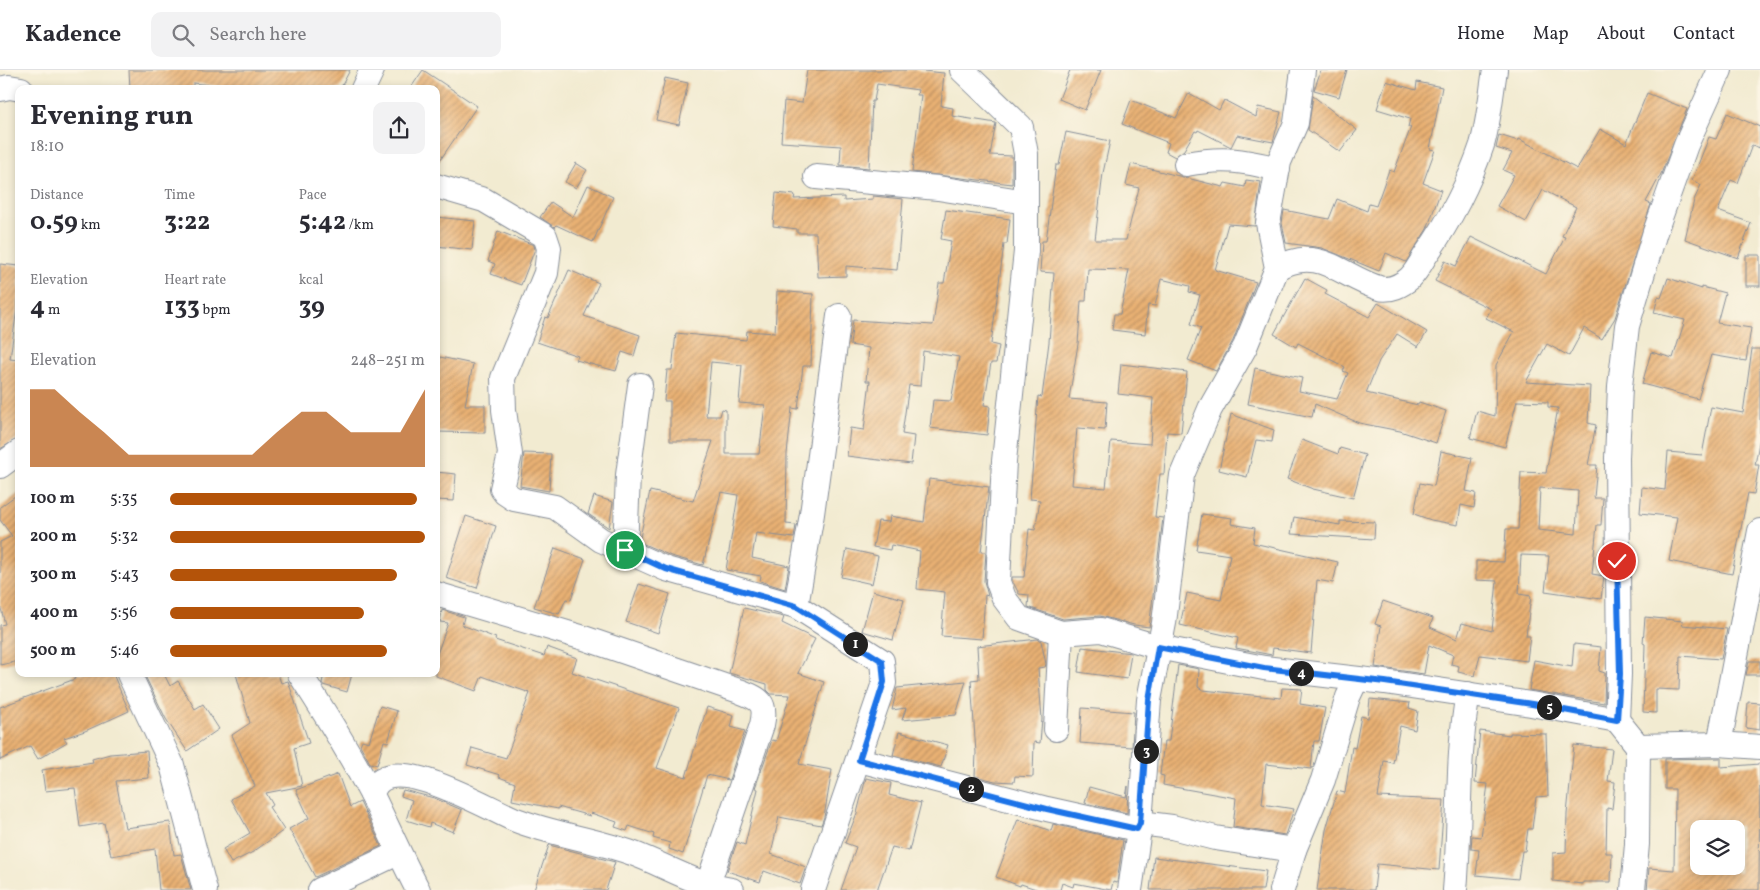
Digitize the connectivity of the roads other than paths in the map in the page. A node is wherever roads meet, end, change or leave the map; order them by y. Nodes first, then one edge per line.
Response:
1 (372, 70) edge
2 (962, 70) edge
3 (1302, 70) edge
4 (1495, 70) edge
5 (1720, 70) edge
6 (364, 85) edge
7 (1186, 164) dead end
8 (1278, 169) junction
9 (816, 177) dead end
10 (440, 187) edge
11 (1026, 202) junction
12 (1277, 268) junction
13 (838, 316) dead end
14 (640, 385) dead end
15 (1760, 531) edge
16 (625, 550) junction
17 (440, 595) edge
18 (796, 606) junction
19 (1061, 633) junction
20 (1158, 647) junction
21 (130, 677) edge
22 (302, 677) edge
23 (1356, 680) junction
24 (1468, 694) junction
25 (1617, 720) junction
26 (1056, 729) dead end
27 (1719, 744) junction
28 (1638, 746) junction
29 (1760, 747) edge
30 (859, 760) junction
31 (372, 795) junction
32 (1139, 826) junction
33 (1294, 850) junction
34 (398, 853) junction
35 (706, 888) edge
36 (205, 890) edge
37 (320, 890) edge
38 (418, 890) edge
39 (732, 890) edge
40 (813, 890) edge
41 (1130, 890) edge
42 (1282, 890) edge
43 (1454, 890) edge
44 (1632, 890) edge

1 - 6 street
2 - 11 street
3 - 8 street
4 - 12 street
5 - 25 street
7 - 8 street
8 - 12 street
9 - 11 street
10 - 16 street
11 - 19 street
12 - 20 street
13 - 18 street
14 - 16 street
15 - 27 street
16 - 18 street
17 - 35 street
18 - 30 street
19 - 20 street
19 - 26 street
20 - 23 street
20 - 32 street
21 - 36 street
22 - 31 street
23 - 24 street
23 - 33 street
24 - 25 street
24 - 43 street
25 - 28 street
27 - 28 street
27 - 29 street
28 - 44 street
30 - 32 street
30 - 40 street
31 - 34 street
31 - 35 street
32 - 33 street
32 - 41 street
33 - 42 street
34 - 37 street
34 - 38 street
35 - 39 street

